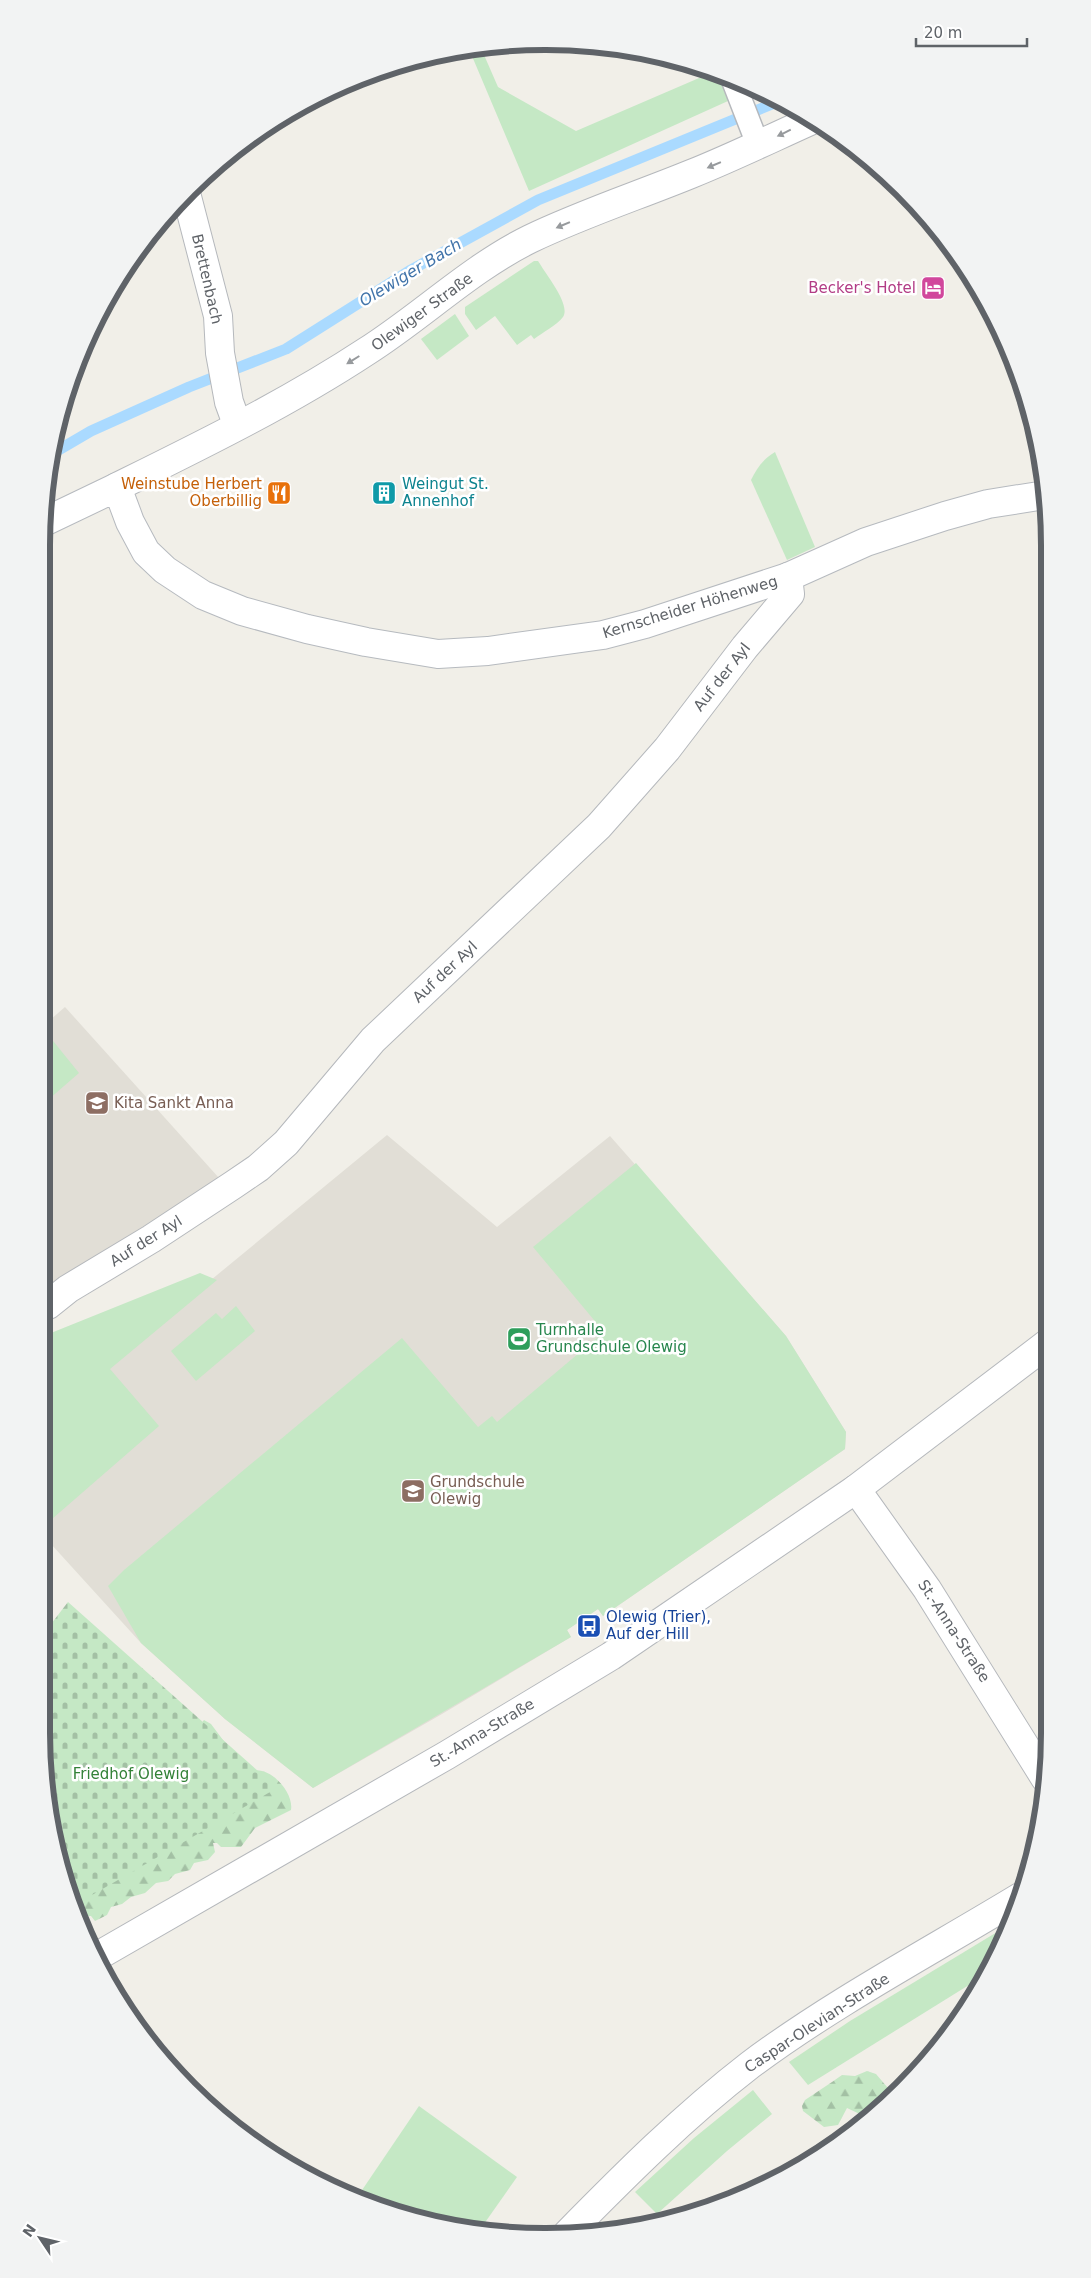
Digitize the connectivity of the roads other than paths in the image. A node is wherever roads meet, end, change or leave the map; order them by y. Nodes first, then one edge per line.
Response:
1 (736, 88) edge
2 (804, 123) edge
3 (755, 136) junction
4 (188, 202) edge
5 (237, 424) junction
6 (117, 487) junction
7 (1038, 496) edge
8 (51, 519) edge
9 (788, 576) junction
10 (50, 1303) edge
11 (1041, 1348) edge
12 (856, 1489) junction
13 (1040, 1769) edge
14 (1011, 1903) edge
15 (102, 1954) edge
16 (573, 2227) edge

1 - 3 lane
2 -> 3 street, Olewiger Straße
3 -> 5 street, Olewiger Straße
4 - 5 street, Brettenbach
5 - 6 street, Olewiger Straße
6 - 8 street, Olewiger Straße
6 - 9 street, Kernscheider Höhenweg
7 - 9 street, Kernscheider Höhenweg
9 - 10 street, Auf der Ayl
11 - 12 street, St.-Anna-Straße
12 - 13 street, St.-Anna-Straße
12 - 15 street, St.-Anna-Straße
14 - 16 street, Caspar-Olevian-Straße

